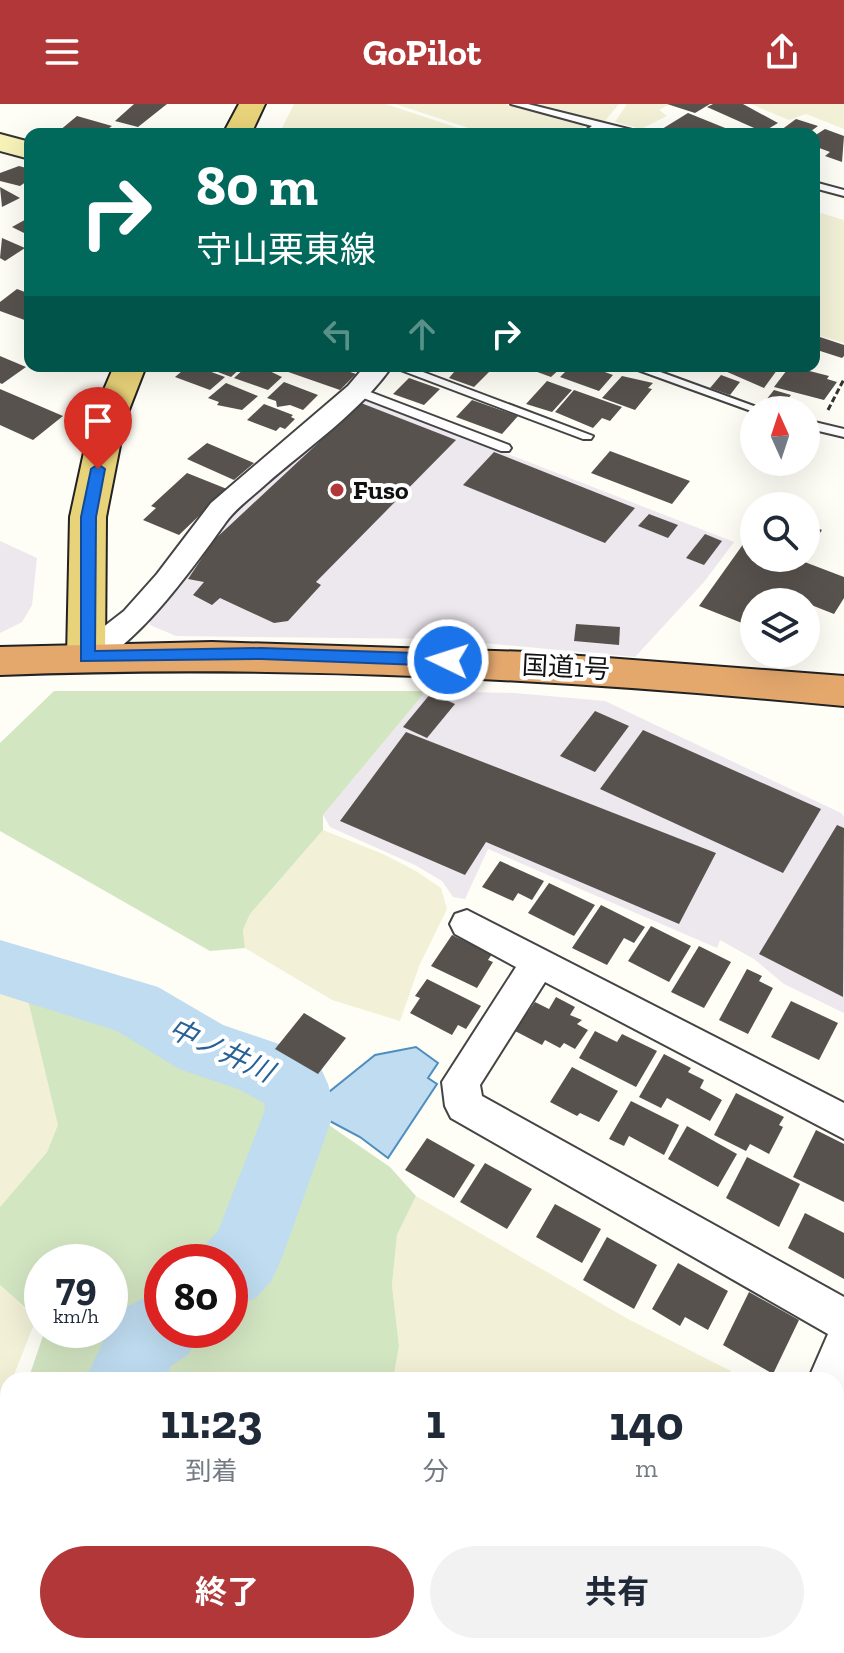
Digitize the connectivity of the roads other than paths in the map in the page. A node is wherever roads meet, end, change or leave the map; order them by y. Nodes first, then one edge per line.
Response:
1 (252, 104) edge
2 (516, 104) edge
3 (600, 125) junction
4 (240, 128) edge
5 (595, 128) edge
6 (614, 128) edge
7 (0, 142) edge
8 (24, 149) edge
9 (820, 187) edge
10 (844, 193) edge
11 (128, 372) edge
12 (374, 372) edge
13 (412, 372) edge
14 (648, 372) edge
15 (357, 391) junction
16 (740, 404) edge
17 (820, 427) edge
18 (844, 433) edge
19 (587, 436) dead end
20 (505, 448) dead end
21 (86, 657) junction
22 (0, 661) edge
23 (844, 691) edge
24 (467, 924) dead end
25 (538, 962) junction
26 (844, 1122) edge
27 (844, 1320) edge
28 (844, 1347) edge
29 (833, 1372) edge

1 - 4 main road
2 - 3 lane
3 - 5 lane
3 - 6 lane
7 - 8 street
9 - 10 lane
11 - 21 main road
12 - 15 street
13 - 19 lane
14 - 16 lane
15 - 20 lane
15 - 21 street
17 - 18 lane
21 - 22 highway, 国道1号
21 - 23 highway, 国道1号
24 - 25 street
25 - 26 street
25 - 27 street
28 - 29 street

